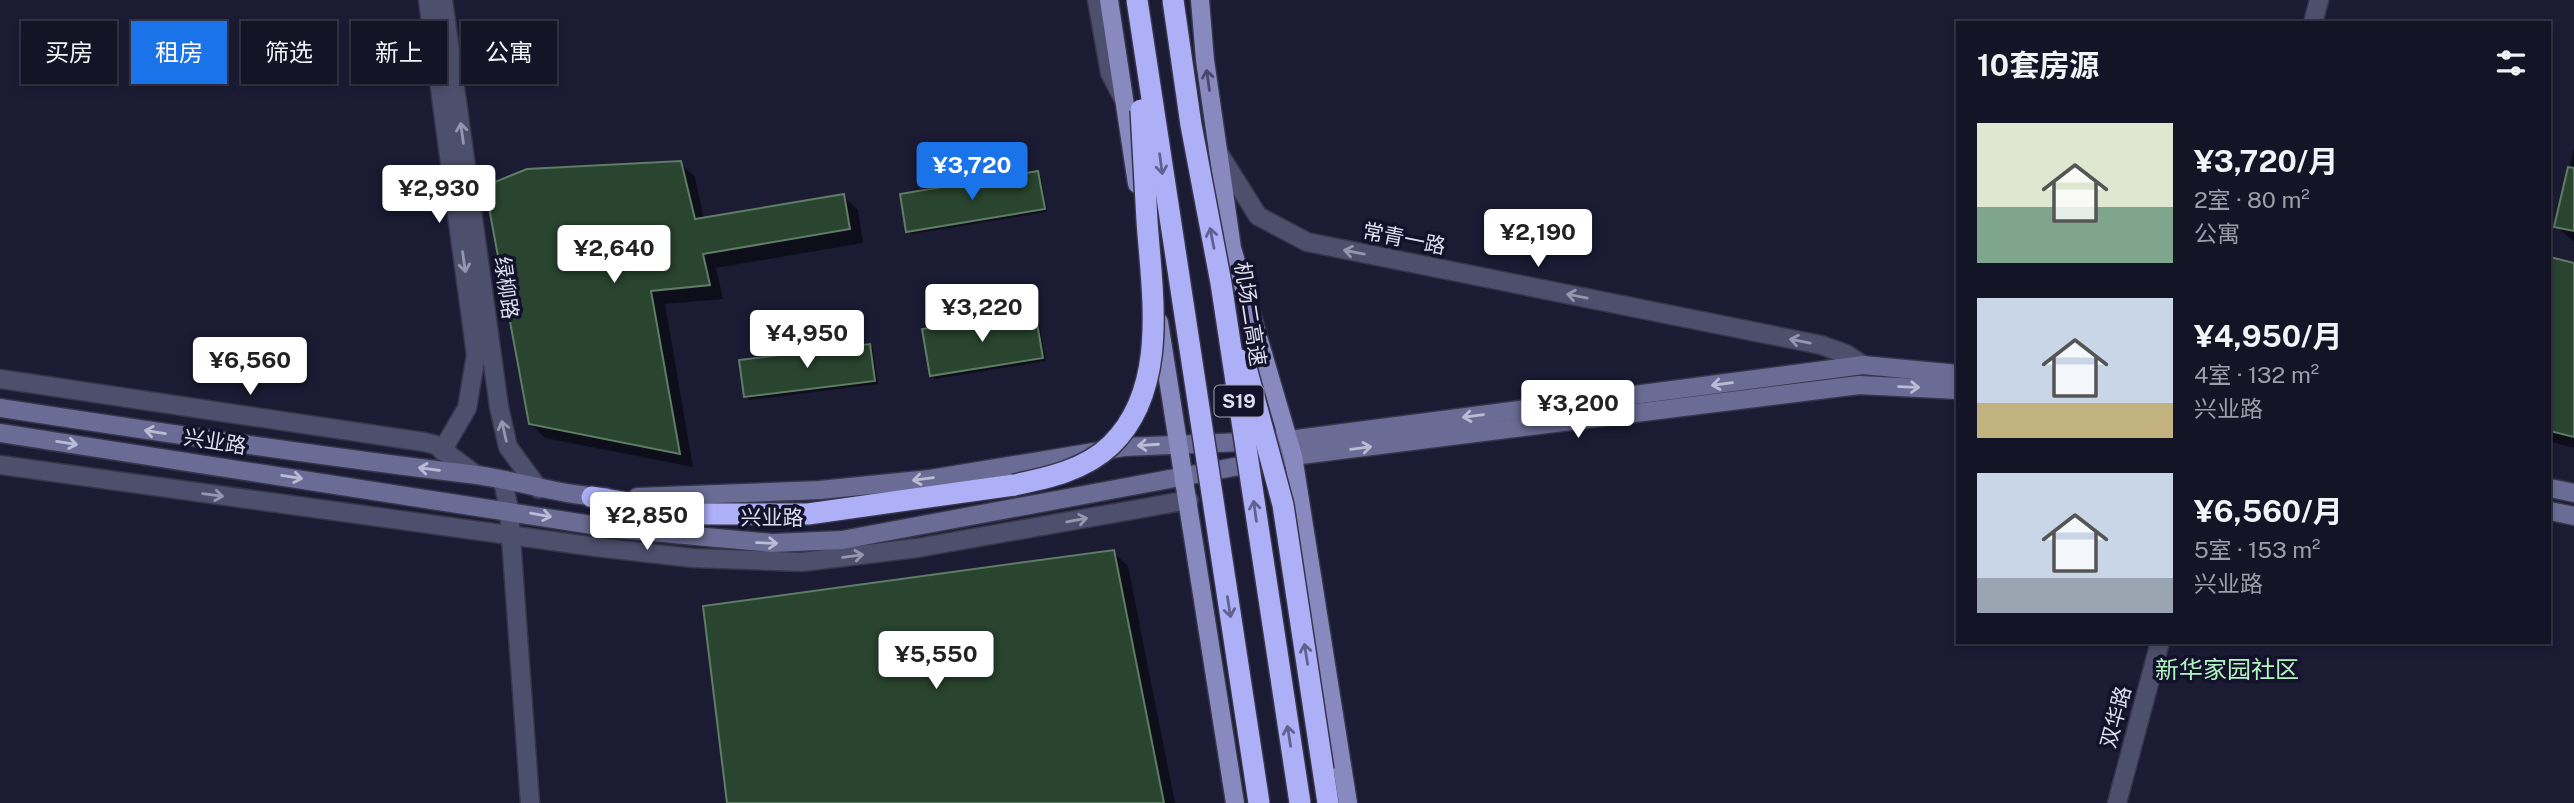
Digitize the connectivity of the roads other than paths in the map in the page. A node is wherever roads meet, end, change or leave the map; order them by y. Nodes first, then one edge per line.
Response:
1 (428, 0) edge
2 (443, 0) edge
3 (1097, 0) edge
4 (1109, 0) edge
5 (1173, 0) edge
6 (1200, 0) edge
7 (2319, 0) edge
8 (1137, 1) edge
9 (2314, 21) edge
10 (1124, 99) junction
11 (1218, 152) junction
12 (1221, 283) junction
13 (1863, 365) junction
14 (1956, 374) edge
15 (0, 380) edge
16 (1956, 390) edge
17 (0, 408) edge
18 (0, 433) edge
19 (1179, 443) junction
20 (1291, 448) junction
21 (443, 450) junction
22 (0, 465) edge
23 (476, 475) junction
24 (1185, 478) junction
25 (503, 481) junction
26 (2551, 488) edge
27 (539, 489) junction
28 (2574, 494) edge
29 (592, 497) junction
30 (1189, 500) junction
31 (509, 510) junction
32 (2551, 511) edge
33 (2574, 516) edge
34 (511, 536) junction
35 (2159, 644) edge
36 (530, 803) edge
37 (1234, 803) edge
38 (1259, 803) edge
39 (1300, 803) edge
40 (1328, 803) edge
41 (1348, 803) edge
42 (2117, 803) edge

1 -> 21 street, 绿柳路
27 -> 2 street, 绿柳路
3 - 10 street
4 - 10 main road
12 -> 5 highway, 机场二高速 / S19, bridge
11 -> 6 main road
7 - 9 street
8 - 29 highway, bridge
8 -> 38 highway, S19, bridge
10 - 19 main road
13 -> 11 street, 常青一路
11 - 20 main road
39 -> 12 highway, 机场二高速 / S19, bridge
40 -> 12 highway, bridge
13 - 14 main road, 常青一路
13 -> 20 main road, 常青一路
15 - 21 street
20 -> 16 main road
23 -> 17 main road, 兴业路
18 -> 31 main road, 兴业路
19 - 20 main road, 兴业路
19 - 24 main road
19 -> 29 main road, 兴业路
20 - 24 main road, 兴业路
20 - 41 main road
21 - 23 street
22 -> 34 street
23 - 25 main road, 兴业路
24 - 30 main road
31 -> 24 main road, 兴业路
25 - 27 main road, 兴业路
25 - 31 street
26 - 28 main road
27 - 29 main road, 兴业路
34 -> 30 street
30 - 37 main road
31 - 34 street
32 - 33 main road
34 - 36 street
35 - 42 street, 双华路

